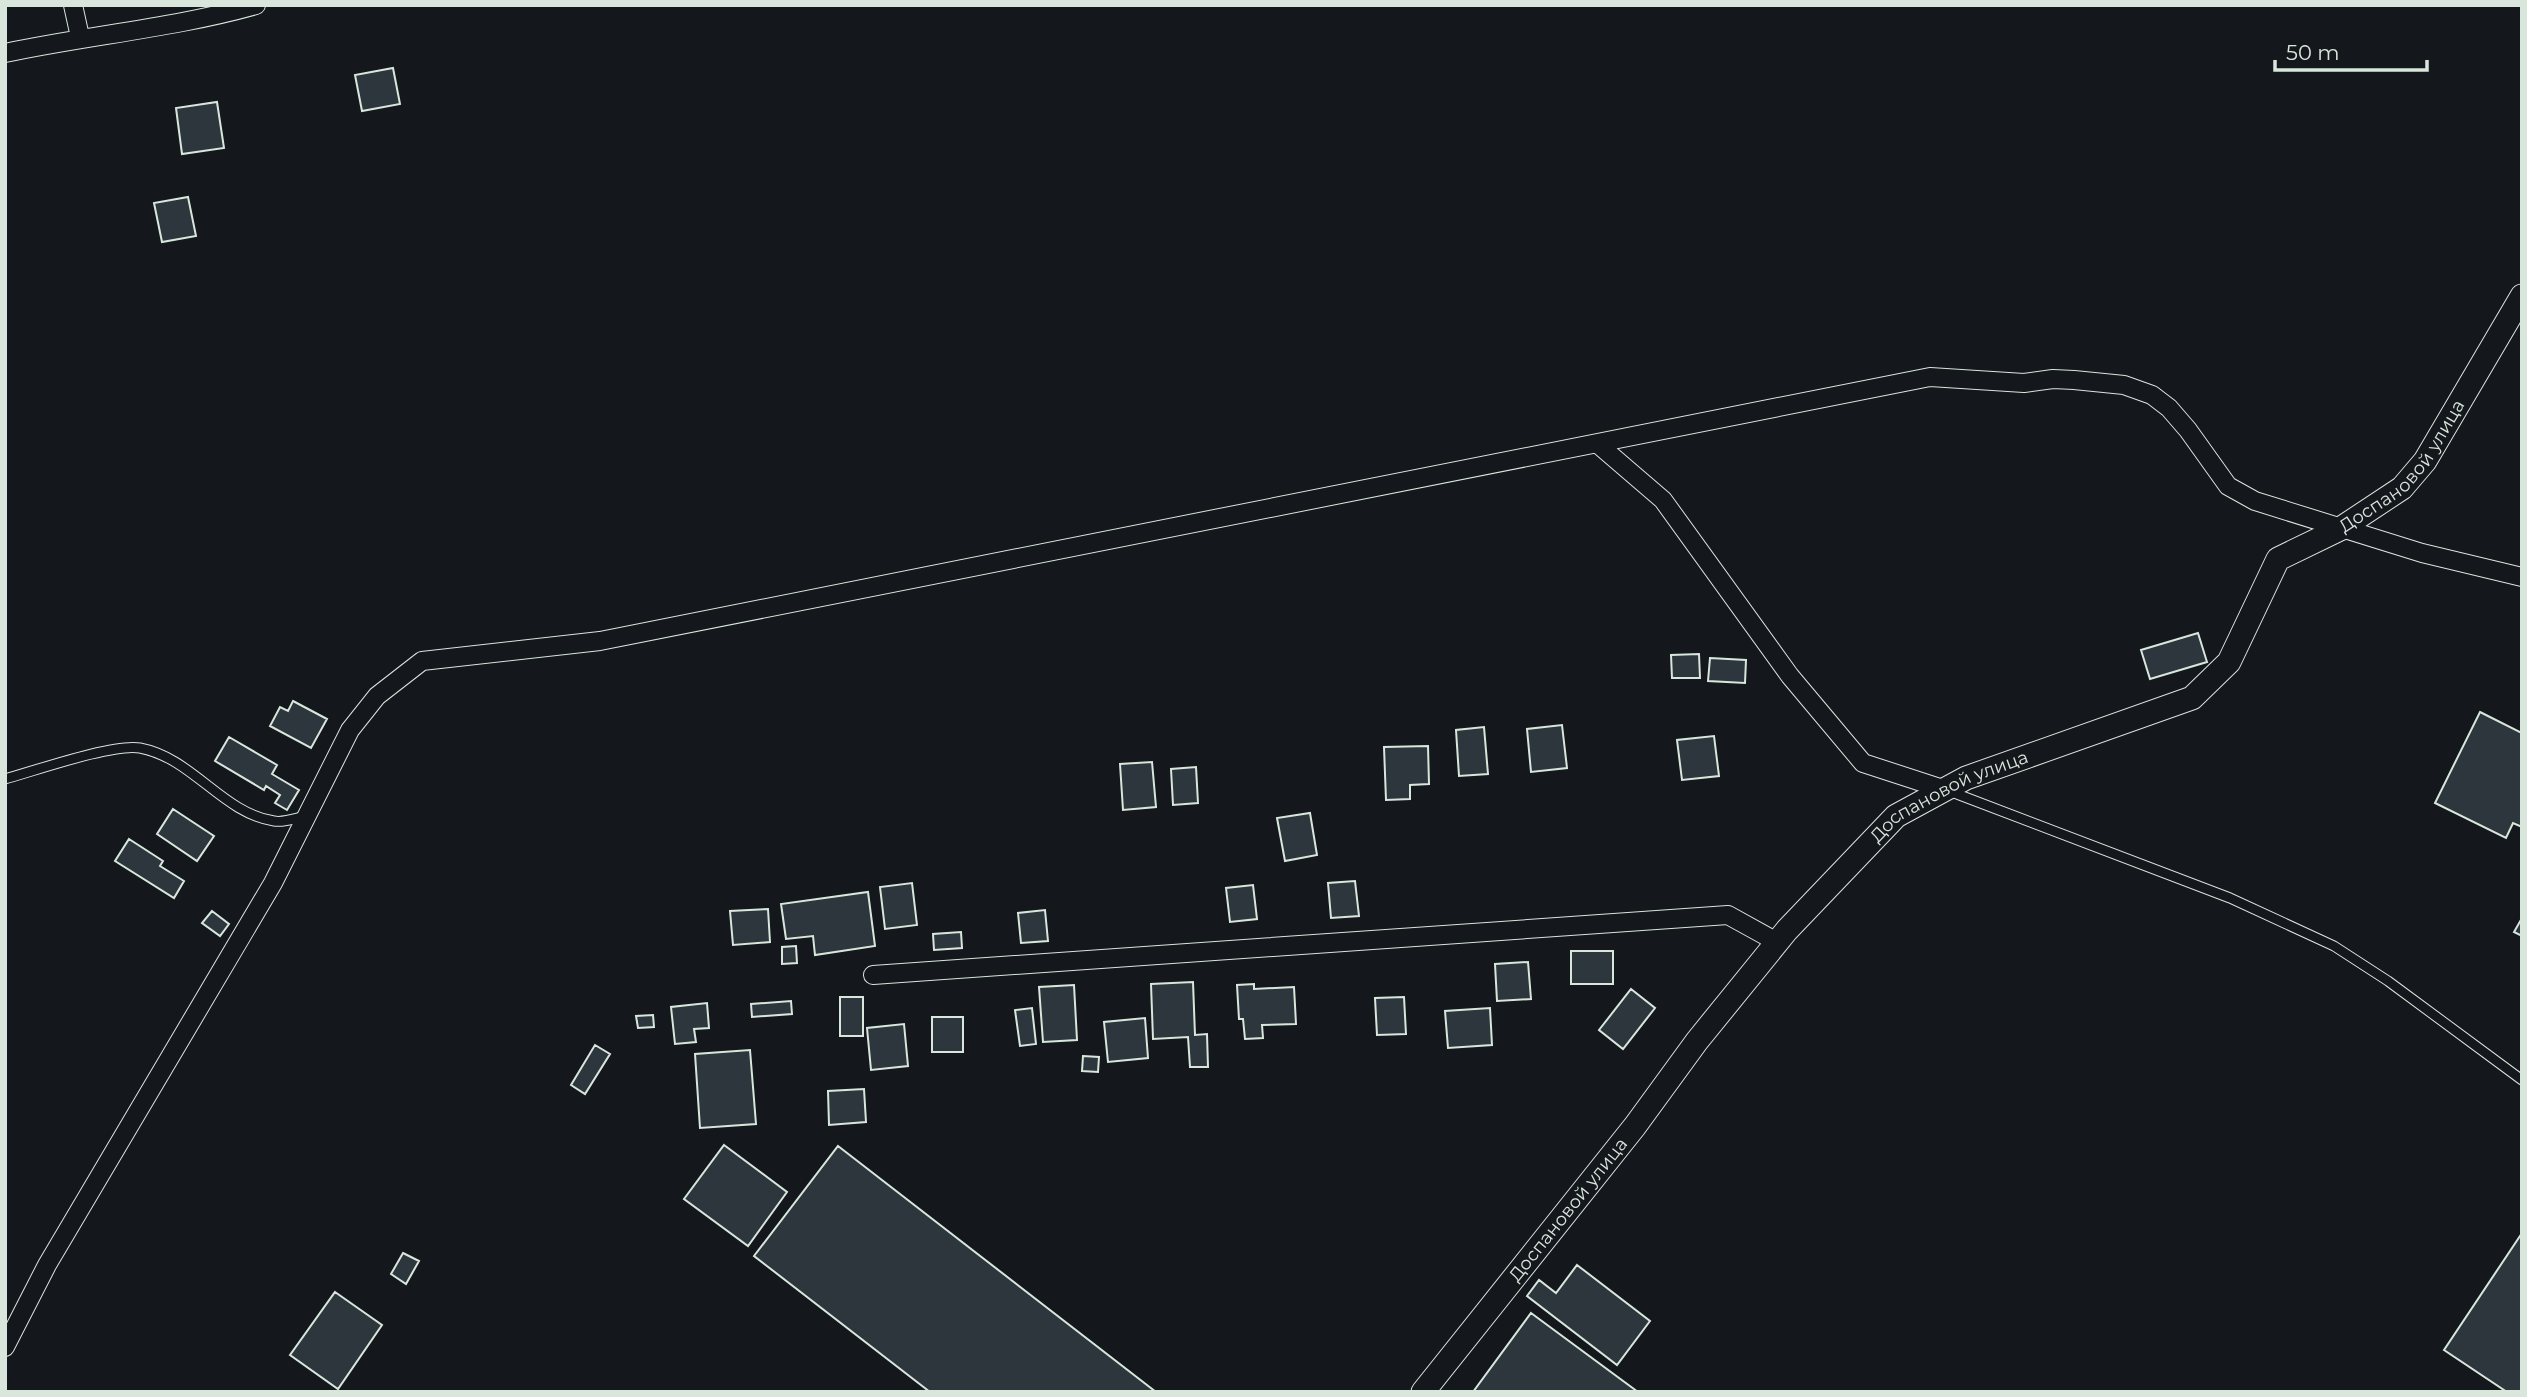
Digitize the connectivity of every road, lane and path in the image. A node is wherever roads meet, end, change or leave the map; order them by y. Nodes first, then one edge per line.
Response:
1 (73, 5) edge
2 (256, 5) edge
3 (80, 37) junction
4 (5, 53) edge
5 (2522, 296) edge
6 (1599, 445) junction
7 (2340, 529) junction
8 (2522, 577) edge
9 (5, 779) edge
10 (1946, 790) junction
11 (307, 815) junction
12 (1777, 943) junction
13 (873, 975) dead end
14 (2522, 1080) edge
15 (5, 1347) edge
16 (1423, 1392) edge

1 - 3 street
2 - 3 street
3 - 4 street
5 - 7 street, Доспановой улица
6 - 7 street
6 - 10 street
6 - 11 street
7 - 8 street
7 - 10 street, Доспановой улица
9 - 11 lane
10 - 12 street, Доспановой улица
10 - 14 lane
11 - 15 street
12 - 13 street
12 - 16 street, Доспановой улица

